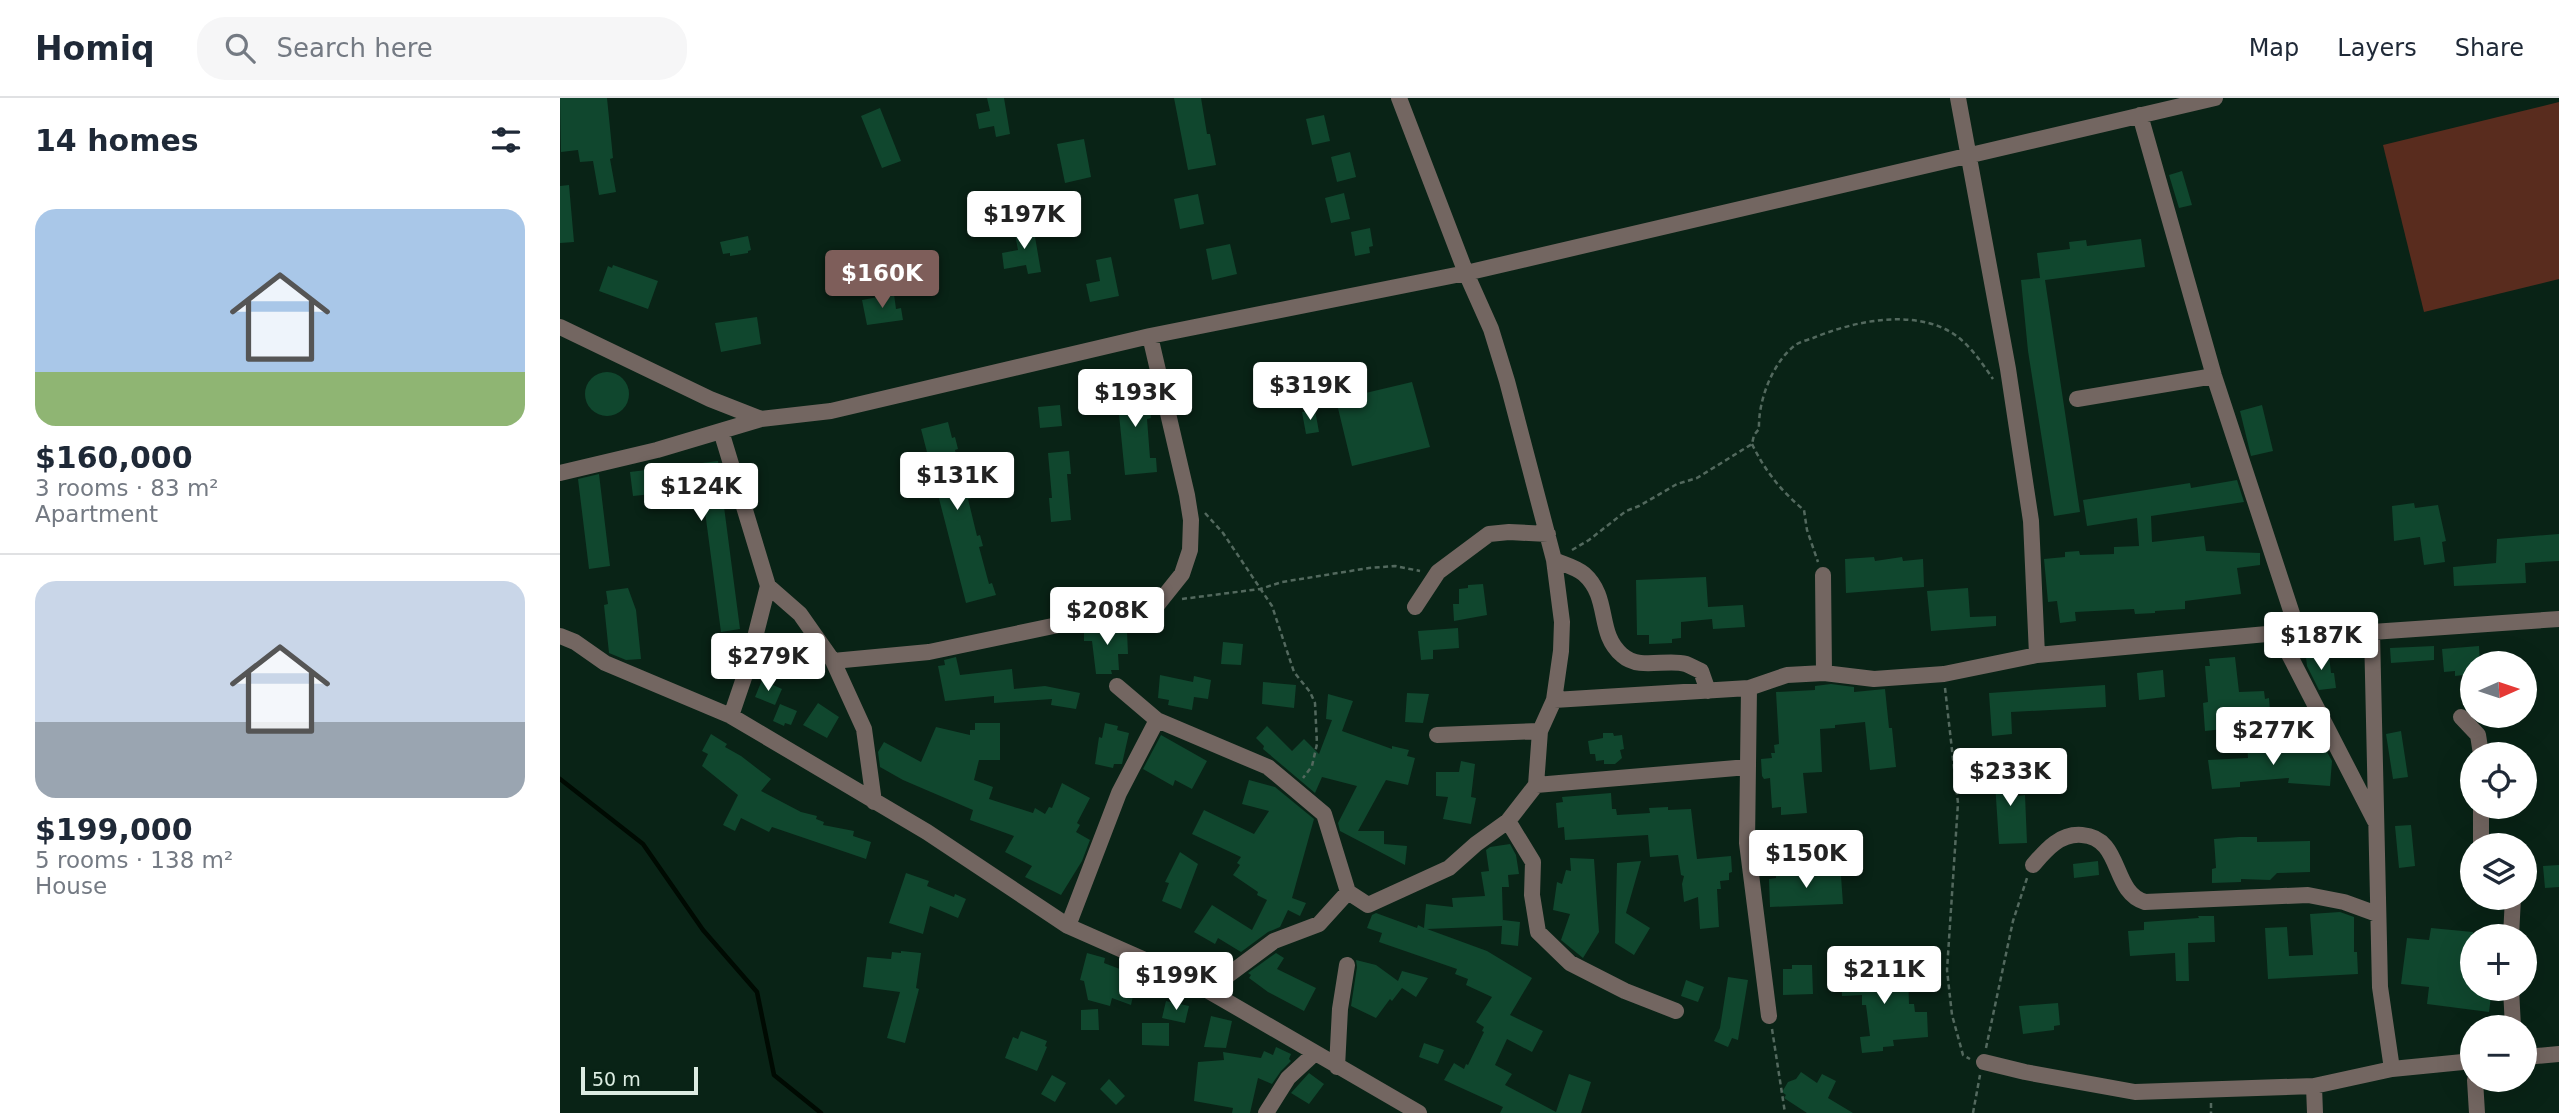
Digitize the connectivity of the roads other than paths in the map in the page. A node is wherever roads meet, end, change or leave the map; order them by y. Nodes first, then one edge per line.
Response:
1 (1399, 98) edge
2 (1958, 98) edge
3 (2215, 98) edge
4 (2140, 115) junction
5 (1968, 157) junction
6 (1466, 274) junction
7 (560, 327) edge
8 (1150, 336) junction
9 (2214, 376) junction
10 (2077, 399) dead end
11 (761, 419) junction
12 (720, 431) junction
13 (560, 473) edge
14 (1548, 534) junction
15 (1554, 560) junction
16 (1823, 575) road end
17 (768, 586) junction
18 (1415, 607) dead end
19 (2559, 620) edge
20 (2372, 632) junction
21 (2278, 633) junction
22 (2299, 635) junction
23 (560, 636) edge
24 (2037, 654) junction
25 (833, 660) junction
26 (1824, 673) junction
27 (1117, 686) dead end
28 (1749, 688) junction
29 (1708, 691) junction
30 (1554, 700) junction
31 (731, 716) junction
32 (1157, 720) junction
33 (1541, 732) junction
34 (1437, 735) dead end
35 (1748, 767) junction
36 (1536, 785) junction
37 (874, 802) junction
38 (1508, 821) junction
39 (2376, 823) junction
40 (2033, 865) road end
41 (1348, 892) junction
42 (2376, 914) junction
43 (1068, 926) junction
44 (1347, 965) dead end
45 (1208, 990) junction
46 (1676, 1011) dead end
47 (1769, 1016) road end
48 (1315, 1053) junction
49 (2559, 1054) edge
50 (2537, 1056) edge
51 (1984, 1062) road end
52 (2460, 1062) edge
53 (1337, 1067) junction
54 (2392, 1069) junction
55 (2314, 1086) junction
56 (2476, 1092) edge
57 (1266, 1113) edge
58 (1419, 1113) edge
59 (2315, 1113) edge
60 (2477, 1113) edge

1 - 6 street
2 - 5 street
3 - 4 street
4 - 5 street
4 - 9 street
5 - 6 street
5 - 24 street
6 - 8 street
6 - 14 street
7 - 11 street
8 - 11 street
8 - 25 street
9 - 10 street
9 - 22 street
11 - 12 street
12 - 13 street
12 - 17 street
14 - 15 street
14 - 18 street
15 - 29 street
15 - 30 street
16 - 26 street
17 - 25 street
17 - 31 street
19 - 20 street
20 - 22 street
20 - 39 street
21 - 22 street
21 - 24 street
21 - 39 street
23 - 31 street
24 - 26 street
25 - 37 street
26 - 28 street
27 - 32 street
28 - 29 street
28 - 35 street
29 - 30 street
30 - 33 street
31 - 37 street
32 - 41 street
32 - 43 street
33 - 34 street
33 - 36 street
35 - 36 street
35 - 47 street
36 - 38 street
37 - 43 street
38 - 41 street
38 - 46 street
39 - 42 street
40 - 42 street
41 - 45 street
42 - 54 street
43 - 45 street
44 - 53 street
45 - 48 street
48 - 53 street
48 - 57 street
49 - 50 street
51 - 55 street
52 - 54 street
53 - 58 street
54 - 55 street
55 - 59 street
56 - 60 street

